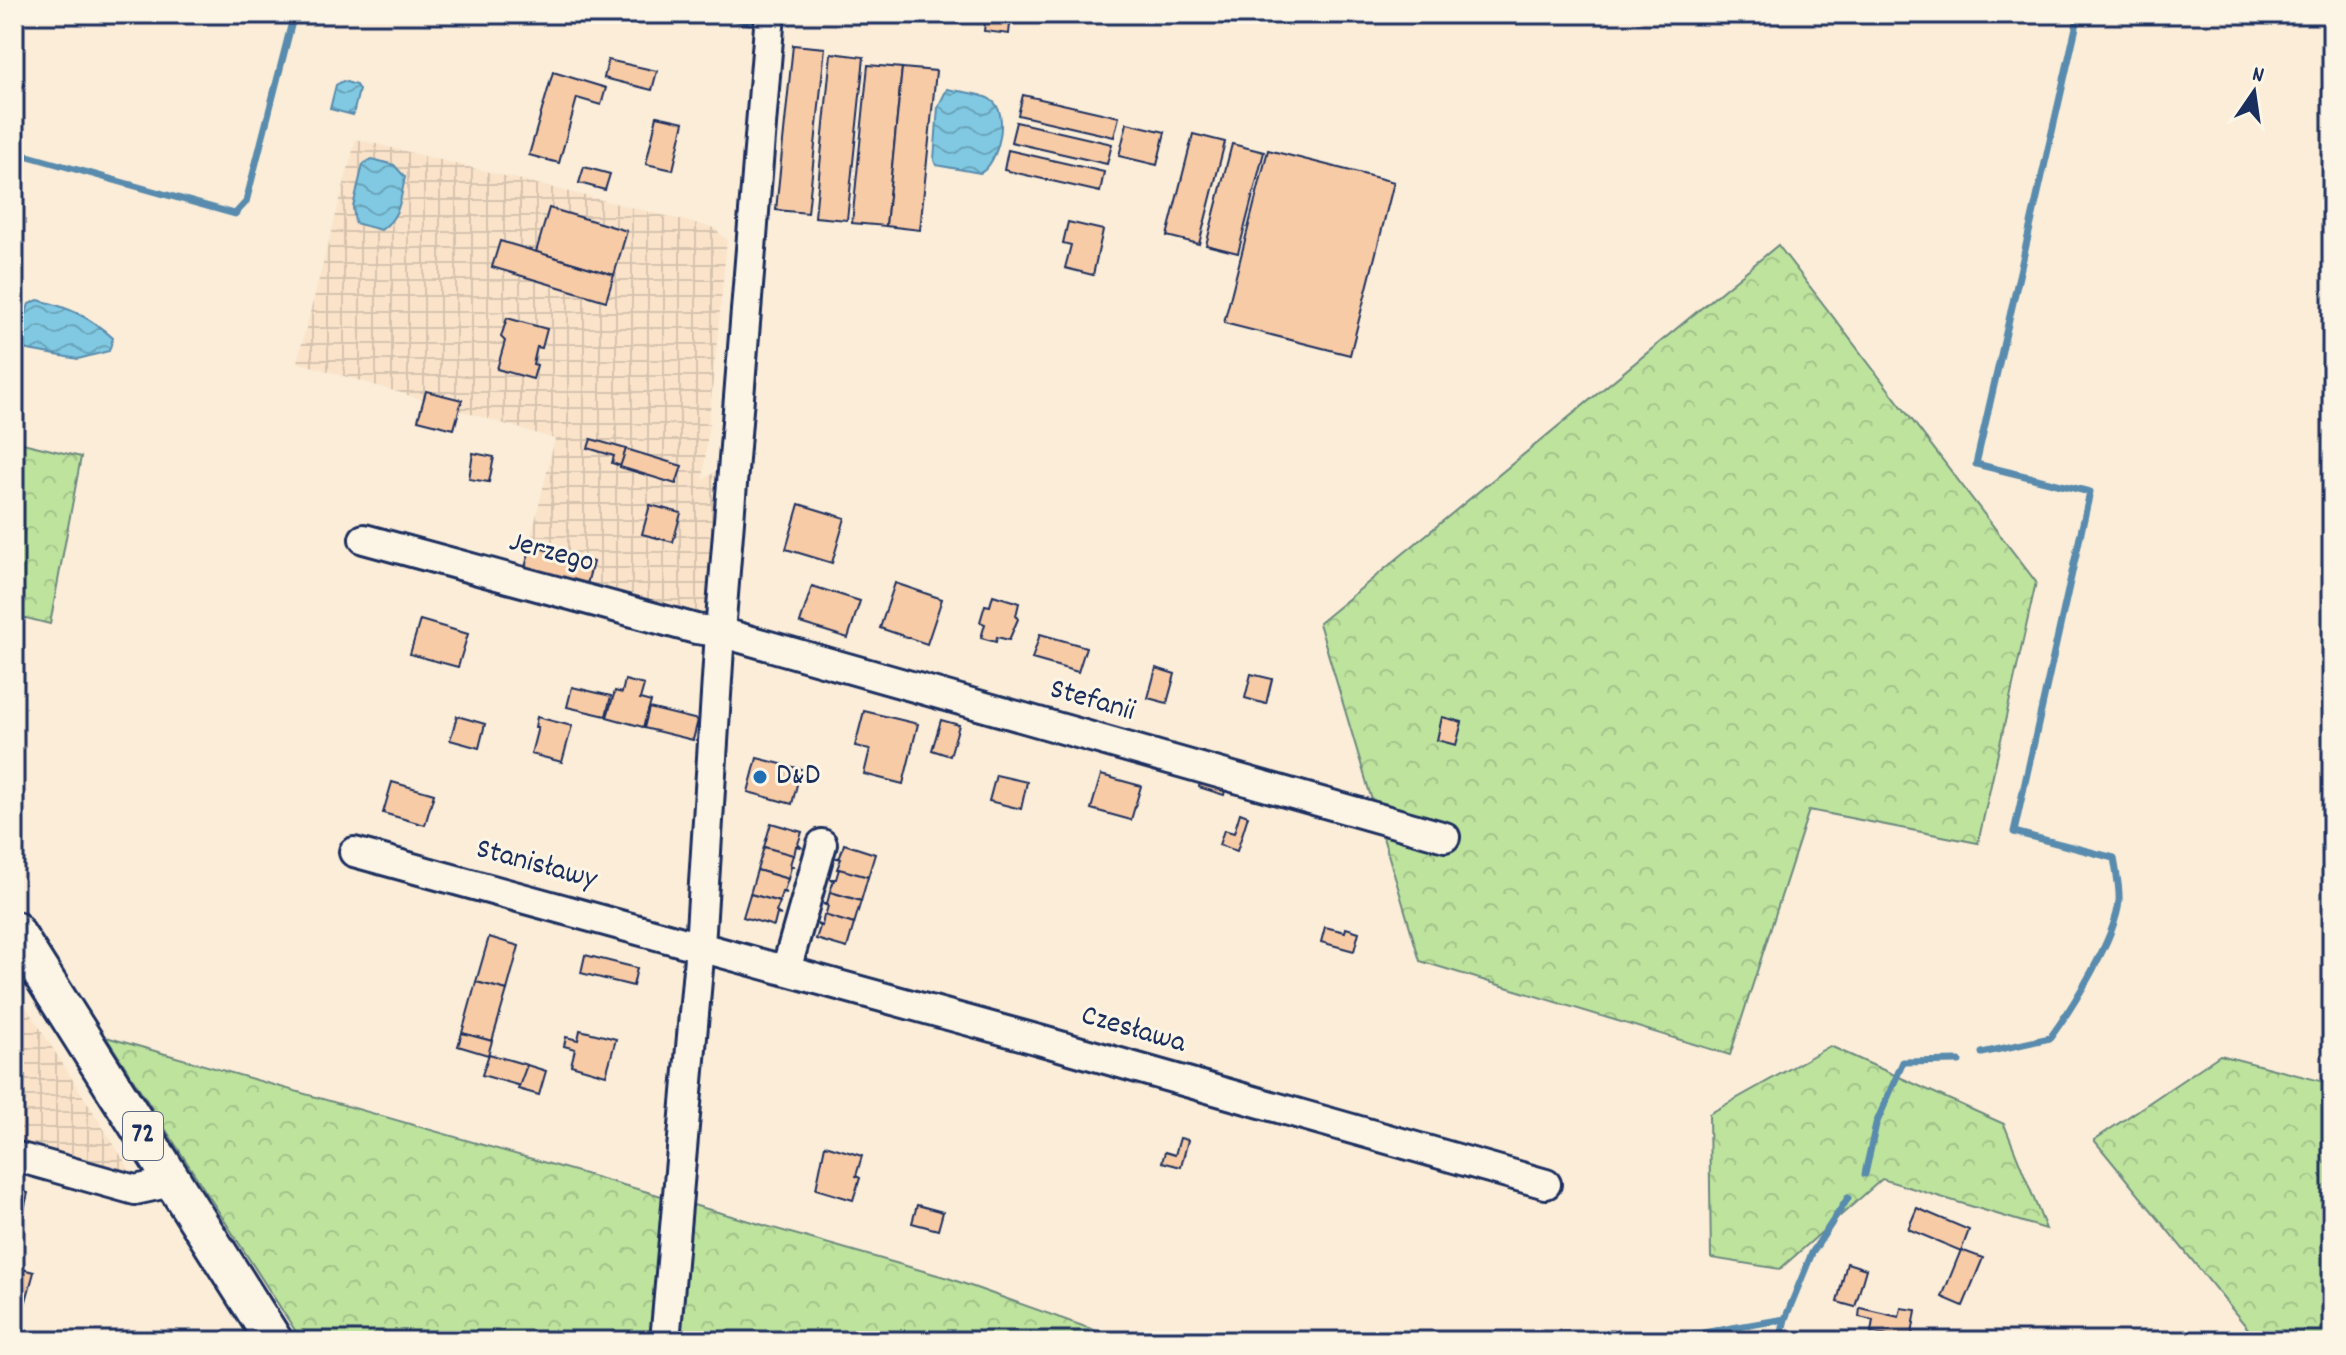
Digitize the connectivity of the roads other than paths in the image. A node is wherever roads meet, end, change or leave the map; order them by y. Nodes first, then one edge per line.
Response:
1 (770, 14) edge
2 (364, 539) dead end
3 (720, 632) junction
4 (1445, 837) dead end
5 (822, 844) dead end
6 (354, 852) dead end
7 (14, 930) edge
8 (700, 946) junction
9 (786, 970) junction
10 (14, 1156) edge
11 (172, 1182) junction
12 (1546, 1184) dead end
13 (274, 1341) edge
14 (665, 1341) edge

1 - 3 street
2 - 3 street, Jerzego
3 - 4 street, Stefanii
3 - 8 street
5 - 9 street
6 - 8 street, Stanisławy
7 - 11 main road, 72
8 - 9 street, Czesława
8 - 14 street
9 - 12 street, Czesława
10 - 11 street
11 - 13 main road, 72

